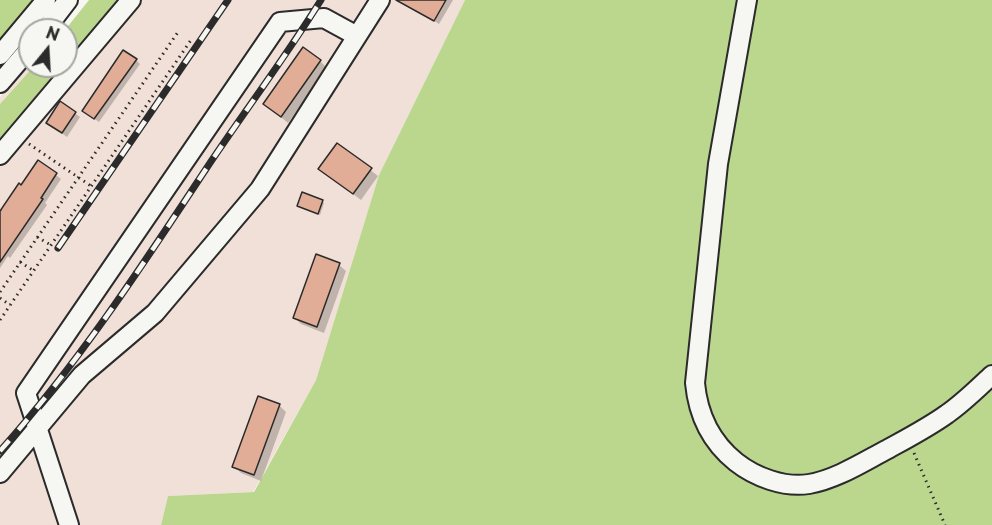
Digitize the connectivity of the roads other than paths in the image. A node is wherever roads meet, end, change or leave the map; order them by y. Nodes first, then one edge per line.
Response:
1 (46, 0) edge
2 (68, 0) edge
3 (131, 0) edge
4 (380, 0) edge
5 (747, 0) edge
6 (54, 18) edge
7 (357, 36) junction
8 (0, 55) edge
9 (18, 62) edge
10 (0, 83) edge
11 (0, 155) edge
12 (992, 375) edge
13 (37, 429) junction
14 (0, 473) edge
15 (69, 525) edge

1 - 8 street
2 - 6 street
3 - 11 street
4 - 7 street
5 - 12 street
7 - 13 street
7 - 13 street
9 - 10 street
13 - 14 street
13 - 15 street

